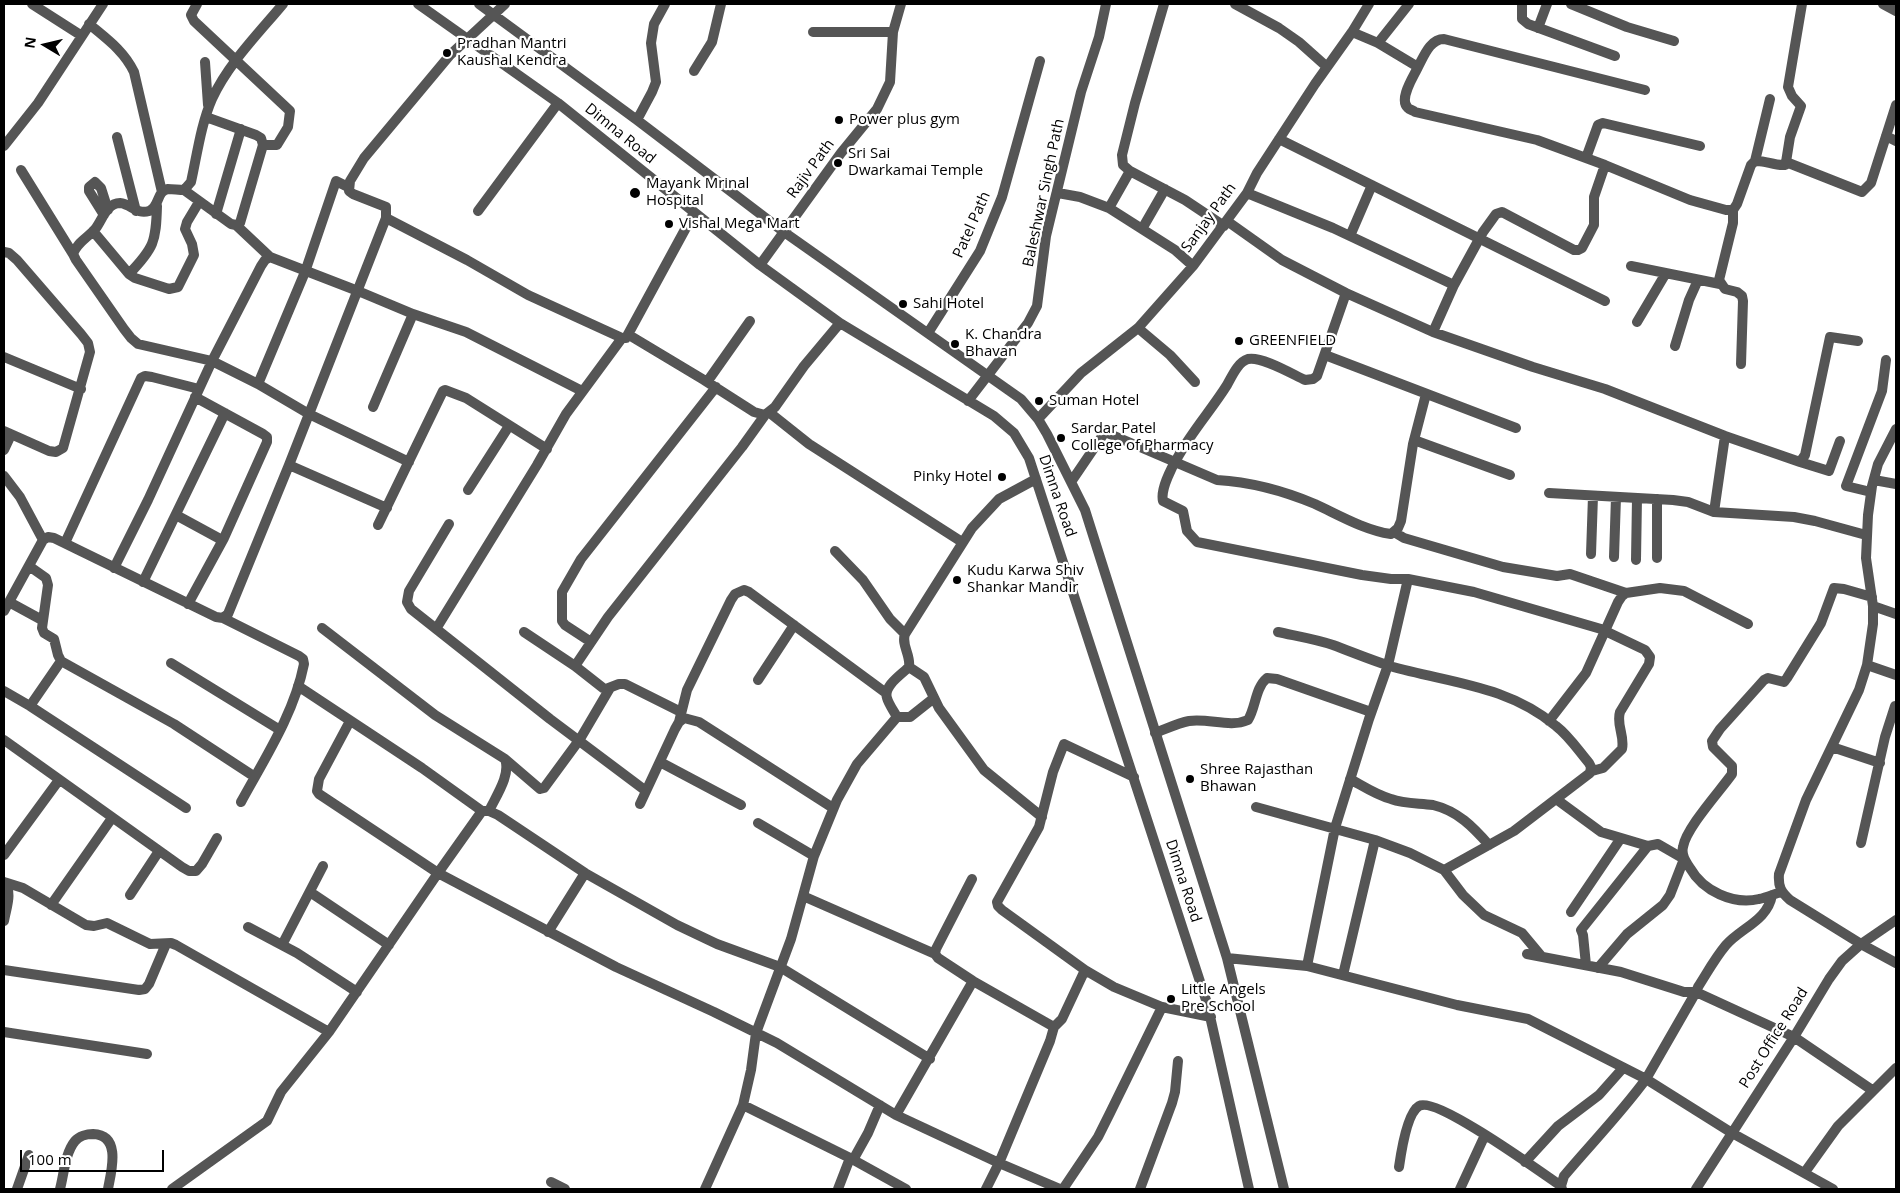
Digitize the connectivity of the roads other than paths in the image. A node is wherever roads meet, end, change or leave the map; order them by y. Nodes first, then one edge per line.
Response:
1 (32, 4) edge
2 (103, 4) edge
3 (197, 4) edge
4 (283, 4) edge
5 (418, 4) edge
6 (479, 4) edge
7 (505, 4) edge
8 (665, 4) edge
9 (721, 4) edge
10 (901, 4) edge
11 (1106, 4) edge
12 (1164, 4) edge
13 (1236, 4) edge
14 (1369, 4) edge
15 (1409, 4) edge
16 (1522, 4) edge
17 (1547, 4) edge
18 (1571, 4) edge
19 (1802, 4) edge
20 (1883, 4) edge
21 (1596, 8) edge
22 (1896, 10) edge
23 (495, 15) junction
24 (89, 24) junction
25 (1538, 28) junction
26 (813, 32) dead end
27 (892, 32) junction
28 (1352, 32) junction
29 (82, 36) junction
30 (467, 40) junction
31 (1674, 41) dead end
32 (1378, 43) junction
33 (1615, 56) dead end
34 (237, 60) junction
35 (1040, 61) dead end
36 (205, 62) dead end
37 (1327, 67) junction
38 (1418, 67) junction
39 (694, 71) dead end
40 (1645, 90) dead end
41 (1770, 99) dead end
42 (558, 104) junction
43 (1896, 105) edge
44 (207, 113) junction
45 (637, 120) junction
46 (241, 129) junction
47 (1886, 136) junction
48 (116, 137) dead end
49 (1279, 139) junction
50 (1896, 141) edge
51 (263, 144) junction
52 (4, 146) edge
53 (1700, 146) dead end
54 (1586, 158) junction
55 (1754, 161) junction
56 (1786, 162) junction
57 (1604, 165) junction
58 (21, 170) dead end
59 (1130, 171) junction
60 (1372, 185) junction
61 (348, 186) junction
62 (1164, 189) junction
63 (184, 190) junction
64 (162, 192) junction
65 (1058, 193) junction
66 (1246, 193) junction
67 (199, 202) junction
68 (157, 206) junction
69 (1110, 208) junction
70 (1733, 210) junction
71 (136, 211) junction
72 (478, 211) dead end
73 (694, 213) junction
74 (216, 214) junction
75 (386, 218) junction
76 (1225, 224) junction
77 (236, 225) junction
78 (1142, 228) junction
79 (93, 231) junction
80 (784, 232) junction
81 (1350, 236) junction
82 (1479, 239) junction
83 (4, 252) edge
84 (73, 254) junction
85 (270, 257) junction
86 (760, 265) junction
87 (1193, 266) junction
88 (1631, 266) dead end
89 (305, 272) junction
90 (1666, 273) junction
91 (129, 274) junction
92 (1698, 280) junction
93 (1720, 284) junction
94 (1454, 285) junction
95 (358, 291) junction
96 (1346, 293) junction
97 (1605, 301) dead end
98 (413, 314) junction
99 (750, 321) dead end
100 (1637, 322) dead end
101 (840, 323) junction
102 (1138, 328) junction
103 (1433, 332) junction
104 (928, 333) junction
105 (625, 336) junction
106 (1858, 341) dead end
107 (1675, 346) dead end
108 (1325, 355) junction
109 (4, 357) edge
110 (1886, 360) dead end
111 (212, 361) junction
112 (1740, 364) dead end
113 (986, 376) junction
114 (1195, 382) dead end
115 (258, 384) junction
116 (712, 385) junction
117 (81, 389) junction
118 (582, 391) junction
119 (197, 393) junction
120 (1426, 394) junction
121 (968, 401) junction
122 (373, 407) dead end
123 (224, 413) junction
124 (309, 414) junction
125 (768, 414) junction
126 (1038, 419) junction
127 (509, 426) junction
128 (1516, 428) dead end
129 (1896, 429) edge
130 (8, 433) edge
131 (1725, 436) junction
132 (1414, 440) junction
133 (1840, 441) dead end
134 (4, 450) edge
135 (546, 450) junction
136 (409, 462) junction
137 (1800, 462) junction
138 (1175, 463) junction
139 (289, 465) junction
140 (1510, 475) dead end
141 (4, 476) edge
142 (1036, 479) junction
143 (1874, 480) junction
144 (1071, 482) junction
145 (1896, 484) edge
146 (468, 490) dead end
147 (1871, 492) junction
148 (1548, 493) dead end
149 (1593, 496) junction
150 (1616, 497) junction
151 (1637, 498) junction
152 (1657, 499) junction
153 (387, 508) junction
154 (1714, 512) junction
155 (176, 515) junction
156 (449, 524) dead end
157 (378, 525) dead end
158 (1394, 532) junction
159 (1866, 535) junction
160 (43, 540) junction
161 (222, 540) junction
162 (962, 542) junction
163 (65, 543) junction
164 (835, 551) dead end
165 (1591, 554) dead end
166 (1614, 556) dead end
167 (1657, 558) dead end
168 (1636, 560) dead end
169 (29, 566) junction
170 (114, 568) junction
171 (1408, 579) junction
172 (143, 582) junction
173 (1626, 593) junction
174 (1872, 601) junction
175 (188, 604) junction
176 (6, 606) edge
177 (1896, 614) edge
178 (223, 618) junction
179 (42, 620) junction
180 (1748, 624) dead end
181 (794, 625) junction
182 (322, 628) dead end
183 (436, 629) junction
184 (524, 632) dead end
185 (1278, 632) dead end
186 (1606, 632) junction
187 (905, 634) junction
188 (591, 642) junction
189 (61, 661) junction
190 (171, 662) dead end
191 (1388, 665) junction
192 (1867, 665) junction
193 (576, 666) junction
194 (909, 666) junction
195 (1896, 675) edge
196 (758, 680) dead end
197 (298, 686) junction
198 (610, 688) junction
199 (4, 691) edge
200 (886, 693) junction
201 (934, 698) junction
202 (30, 706) junction
203 (1895, 706) edge
204 (1371, 712) junction
205 (897, 716) junction
206 (680, 717) junction
207 (1549, 720) junction
208 (350, 721) junction
209 (280, 730) junction
210 (1155, 733) junction
211 (4, 740) edge
212 (579, 741) junction
213 (1832, 747) junction
214 (505, 759) junction
215 (660, 762) junction
216 (1880, 763) junction
217 (1592, 771) junction
218 (255, 777) junction
219 (1134, 777) junction
220 (1350, 779) junction
221 (59, 780) junction
222 (646, 791) junction
223 (1556, 799) junction
224 (241, 802) dead end
225 (640, 804) dead end
226 (741, 805) dead end
227 (186, 808) dead end
228 (834, 808) junction
229 (1256, 808) dead end
230 (486, 811) junction
231 (112, 818) junction
232 (1042, 818) junction
233 (758, 823) dead end
234 (1335, 828) junction
235 (217, 838) dead end
236 (1621, 838) junction
237 (1375, 840) junction
238 (1861, 843) dead end
239 (1489, 845) junction
240 (1648, 846) junction
241 (159, 851) junction
242 (4, 855) edge
243 (814, 856) junction
244 (1684, 859) junction
245 (323, 866) dead end
246 (1444, 870) junction
247 (438, 873) junction
248 (585, 873) junction
249 (972, 879) dead end
250 (4, 882) edge
251 (310, 892) junction
252 (1776, 893) junction
253 (130, 896) dead end
254 (803, 896) junction
255 (51, 905) junction
256 (1571, 912) dead end
257 (1896, 920) edge
258 (4, 921) edge
259 (248, 927) dead end
260 (548, 932) junction
261 (166, 944) junction
262 (1861, 944) junction
263 (282, 945) junction
264 (389, 945) junction
265 (935, 954) junction
266 (1526, 954) dead end
267 (1542, 957) junction
268 (1227, 958) junction
269 (1896, 963) edge
270 (1586, 965) junction
271 (1307, 966) junction
272 (780, 967) junction
273 (1598, 968) junction
274 (4, 970) edge
275 (1085, 970) junction
276 (1343, 975) junction
277 (973, 981) junction
278 (357, 992) junction
279 (1696, 992) junction
280 (1162, 1007) junction
281 (1211, 1017) junction
282 (1054, 1027) junction
283 (4, 1032) edge
284 (330, 1032) junction
285 (756, 1032) junction
286 (1794, 1038) junction
287 (147, 1054) dead end
288 (930, 1059) junction
289 (1178, 1061) dead end
290 (1623, 1068) junction
291 (1896, 1068) edge
292 (1646, 1079) junction
293 (1872, 1090) junction
294 (743, 1105) junction
295 (880, 1105) junction
296 (896, 1115) junction
297 (1732, 1133) junction
298 (1485, 1135) junction
299 (29, 1155) dead end
300 (852, 1159) junction
301 (1525, 1162) junction
302 (999, 1163) junction
303 (1400, 1167) dead end
304 (1805, 1172) junction
305 (887, 1178) junction
306 (552, 1182) dead end
307 (1561, 1188) edge
308 (17, 1189) edge
309 (60, 1189) edge
310 (108, 1189) edge
311 (172, 1189) edge
312 (565, 1189) edge
313 (705, 1189) edge
314 (838, 1189) edge
315 (883, 1189) edge
316 (906, 1189) edge
317 (986, 1189) edge
318 (1062, 1189) edge
319 (1140, 1189) edge
320 (1249, 1189) edge
321 (1284, 1189) edge
322 (1460, 1189) edge
323 (1696, 1189) edge
324 (1833, 1189) edge

1 - 29 street
2 - 24 street
3 - 34 street
4 - 34 street
5 - 30 street, Dimna Road
6 - 23 street
7 - 23 street
8 - 45 street
9 - 39 street
10 - 27 street, Rajiv Path
11 - 65 street, Baleshwar Singh Path
12 - 59 street
13 - 37 street
14 - 28 street, Sanjay Path
15 - 32 street
16 - 25 street
17 - 25 street
18 - 21 street
19 - 56 street
20 - 22 street
21 - 31 street
23 - 30 street
23 - 45 street
24 - 29 street
24 - 64 street
25 - 33 street
26 - 27 street
27 - 80 street, Rajiv Path
28 - 32 street
28 - 37 street, Sanjay Path
29 - 52 street
30 - 42 street, Dimna Road
30 - 61 street
32 - 38 street
34 - 44 street
34 - 51 street
35 - 104 street, Patel Path
36 - 44 street
37 - 49 street, Sanjay Path
38 - 40 street
38 - 54 street
41 - 55 street
42 - 72 street
42 - 73 street, Dimna Road
43 - 47 street
44 - 46 street
44 - 63 street
45 - 80 street
46 - 51 street
46 - 74 street
47 - 50 street
47 - 56 street
48 - 71 street
49 - 60 street
49 - 66 street, Sanjay Path
51 - 77 street
53 - 54 street
54 - 57 street
55 - 56 street
55 - 70 street
57 - 70 street
57 - 82 street
58 - 84 street
59 - 62 street
59 - 69 street
60 - 81 street
60 - 82 street
61 - 75 street
61 - 89 street
62 - 76 street
62 - 78 street
63 - 64 street
63 - 67 street
64 - 68 street
65 - 69 street
65 - 113 street, Baleshwar Singh Path
66 - 76 street, Sanjay Path
66 - 81 street
67 - 74 street
67 - 91 street
68 - 71 street
68 - 91 street
69 - 78 street
70 - 93 street
71 - 79 street
73 - 86 street, Dimna Road
73 - 105 street
74 - 77 street
75 - 95 street
75 - 105 street
76 - 87 street, Sanjay Path
76 - 96 street
77 - 85 street
78 - 87 street
79 - 84 street
79 - 91 street
80 - 86 street, Rajiv Path
80 - 104 street
81 - 94 street
82 - 94 street
82 - 97 street
83 - 117 street
84 - 111 street
85 - 89 street
85 - 111 street
86 - 101 street, Dimna Road
87 - 102 street, Sanjay Path
88 - 90 street
89 - 95 street
89 - 115 street
90 - 92 street
90 - 100 street
92 - 93 street
92 - 107 street
93 - 112 street
94 - 103 street
95 - 98 street
95 - 124 street
96 - 103 street
96 - 108 street
98 - 118 street
98 - 122 street
99 - 116 street
101 - 121 street, Dimna Road
101 - 125 street
102 - 114 street
102 - 126 street, Sanjay Path
103 - 131 street
104 - 113 street
105 - 116 street
105 - 118 street
106 - 137 street
108 - 120 street
108 - 138 street
109 - 117 street
110 - 147 street
111 - 115 street
111 - 119 street
113 - 121 street, Baleshwar Singh Path
113 - 126 street
115 - 124 street
116 - 125 street
116 - 188 street
117 - 130 street
118 - 135 street
119 - 123 street
119 - 163 street
119 - 170 street
120 - 128 street
120 - 132 street
121 - 142 street, Dimna Road
123 - 155 street
123 - 161 street
124 - 136 street
124 - 139 street
125 - 162 street
125 - 188 street
126 - 144 street
127 - 135 street
127 - 136 street
127 - 146 street
129 - 143 street
130 - 134 street
131 - 137 street
131 - 154 street
132 - 140 street
132 - 158 street
133 - 137 street
135 - 183 street
136 - 153 street
138 - 144 street
138 - 158 street
138 - 171 street
139 - 153 street
139 - 178 street
141 - 160 street
142 - 162 street
142 - 219 street, Dimna Road
143 - 145 street
143 - 147 street
144 - 210 street
147 - 159 street
148 - 149 street
149 - 150 street
149 - 165 street
150 - 151 street
150 - 166 street
151 - 152 street
151 - 168 street
152 - 154 street
152 - 167 street
153 - 157 street
154 - 159 street
155 - 161 street
155 - 172 street
156 - 183 street
158 - 173 street
159 - 174 street
160 - 163 street
160 - 169 street
161 - 175 street
162 - 187 street
163 - 170 street
164 - 187 street
169 - 176 street
169 - 179 street
170 - 172 street
171 - 186 street
171 - 191 street
172 - 175 street
173 - 180 street
173 - 186 street
174 - 177 street
174 - 192 street
174 - 244 street
175 - 178 street
176 - 179 street
178 - 197 street
179 - 189 street
181 - 196 street
181 - 200 street
181 - 206 street
182 - 214 street
183 - 212 street
184 - 193 street
185 - 191 street
186 - 207 street
186 - 217 street
187 - 194 street
188 - 193 street
189 - 202 street
189 - 218 street
190 - 209 street
191 - 204 street
191 - 207 street
192 - 195 street
192 - 213 street
193 - 198 street
194 - 200 street
194 - 201 street
197 - 208 street
197 - 209 street
198 - 206 street
198 - 212 street
199 - 202 street
200 - 205 street
201 - 205 street
201 - 232 street
202 - 227 street
203 - 216 street
204 - 210 street
204 - 220 street
205 - 228 street
206 - 215 street
206 - 228 street
207 - 217 street
208 - 230 street
208 - 247 street
209 - 218 street
210 - 268 street
211 - 221 street
212 - 214 street
212 - 222 street
213 - 216 street
213 - 252 street
214 - 230 street
215 - 222 street
215 - 226 street
216 - 238 street
217 - 223 street
218 - 224 street
219 - 232 street
219 - 281 street, Dimna Road
220 - 234 street
220 - 239 street
221 - 231 street
221 - 242 street
222 - 225 street
223 - 236 street
223 - 239 street
228 - 243 street
229 - 234 street
230 - 247 street
230 - 248 street
231 - 241 street
231 - 255 street
232 - 275 street
233 - 243 street
234 - 237 street
234 - 271 street
235 - 241 street
236 - 240 street
236 - 256 street
237 - 246 street
237 - 276 street
239 - 246 street
240 - 244 street
240 - 270 street
241 - 253 street
243 - 254 street
244 - 252 street
244 - 273 street
245 - 251 street
246 - 267 street
247 - 260 street
247 - 264 street
248 - 260 street
248 - 272 street
249 - 265 street
250 - 255 street
250 - 258 street
251 - 263 street
251 - 264 street
252 - 262 street
252 - 279 street
254 - 265 street
254 - 272 street
255 - 261 street
257 - 262 street, Post Office Road
259 - 263 street
260 - 285 street
261 - 274 street
261 - 284 street
262 - 269 street
262 - 286 street, Post Office Road
263 - 278 street
264 - 278 street
265 - 277 street
266 - 267 street
267 - 270 street
268 - 271 street
268 - 321 street
270 - 273 street
271 - 276 street
272 - 285 street
272 - 288 street
273 - 279 street
275 - 280 street
275 - 282 street
276 - 290 street
277 - 282 street
277 - 288 street
278 - 284 street
279 - 286 street
279 - 292 street
280 - 281 street
280 - 318 street
281 - 320 street, Dimna Road
282 - 302 street
283 - 287 street
284 - 311 street
285 - 294 street
285 - 295 street
286 - 293 street
286 - 297 street, Post Office Road
288 - 296 street
289 - 319 street
290 - 292 street
290 - 301 street
291 - 293 street
292 - 297 street
292 - 307 street
293 - 304 street
294 - 300 street
294 - 313 street
295 - 296 street
295 - 300 street
296 - 302 street
297 - 304 street
297 - 323 street, Post Office Road
298 - 301 street
298 - 303 street
298 - 322 street
299 - 308 street
300 - 305 street
300 - 314 street
301 - 307 street
302 - 317 street
302 - 318 street
304 - 324 street
305 - 315 street
305 - 316 street
306 - 312 street
309 - 310 street

